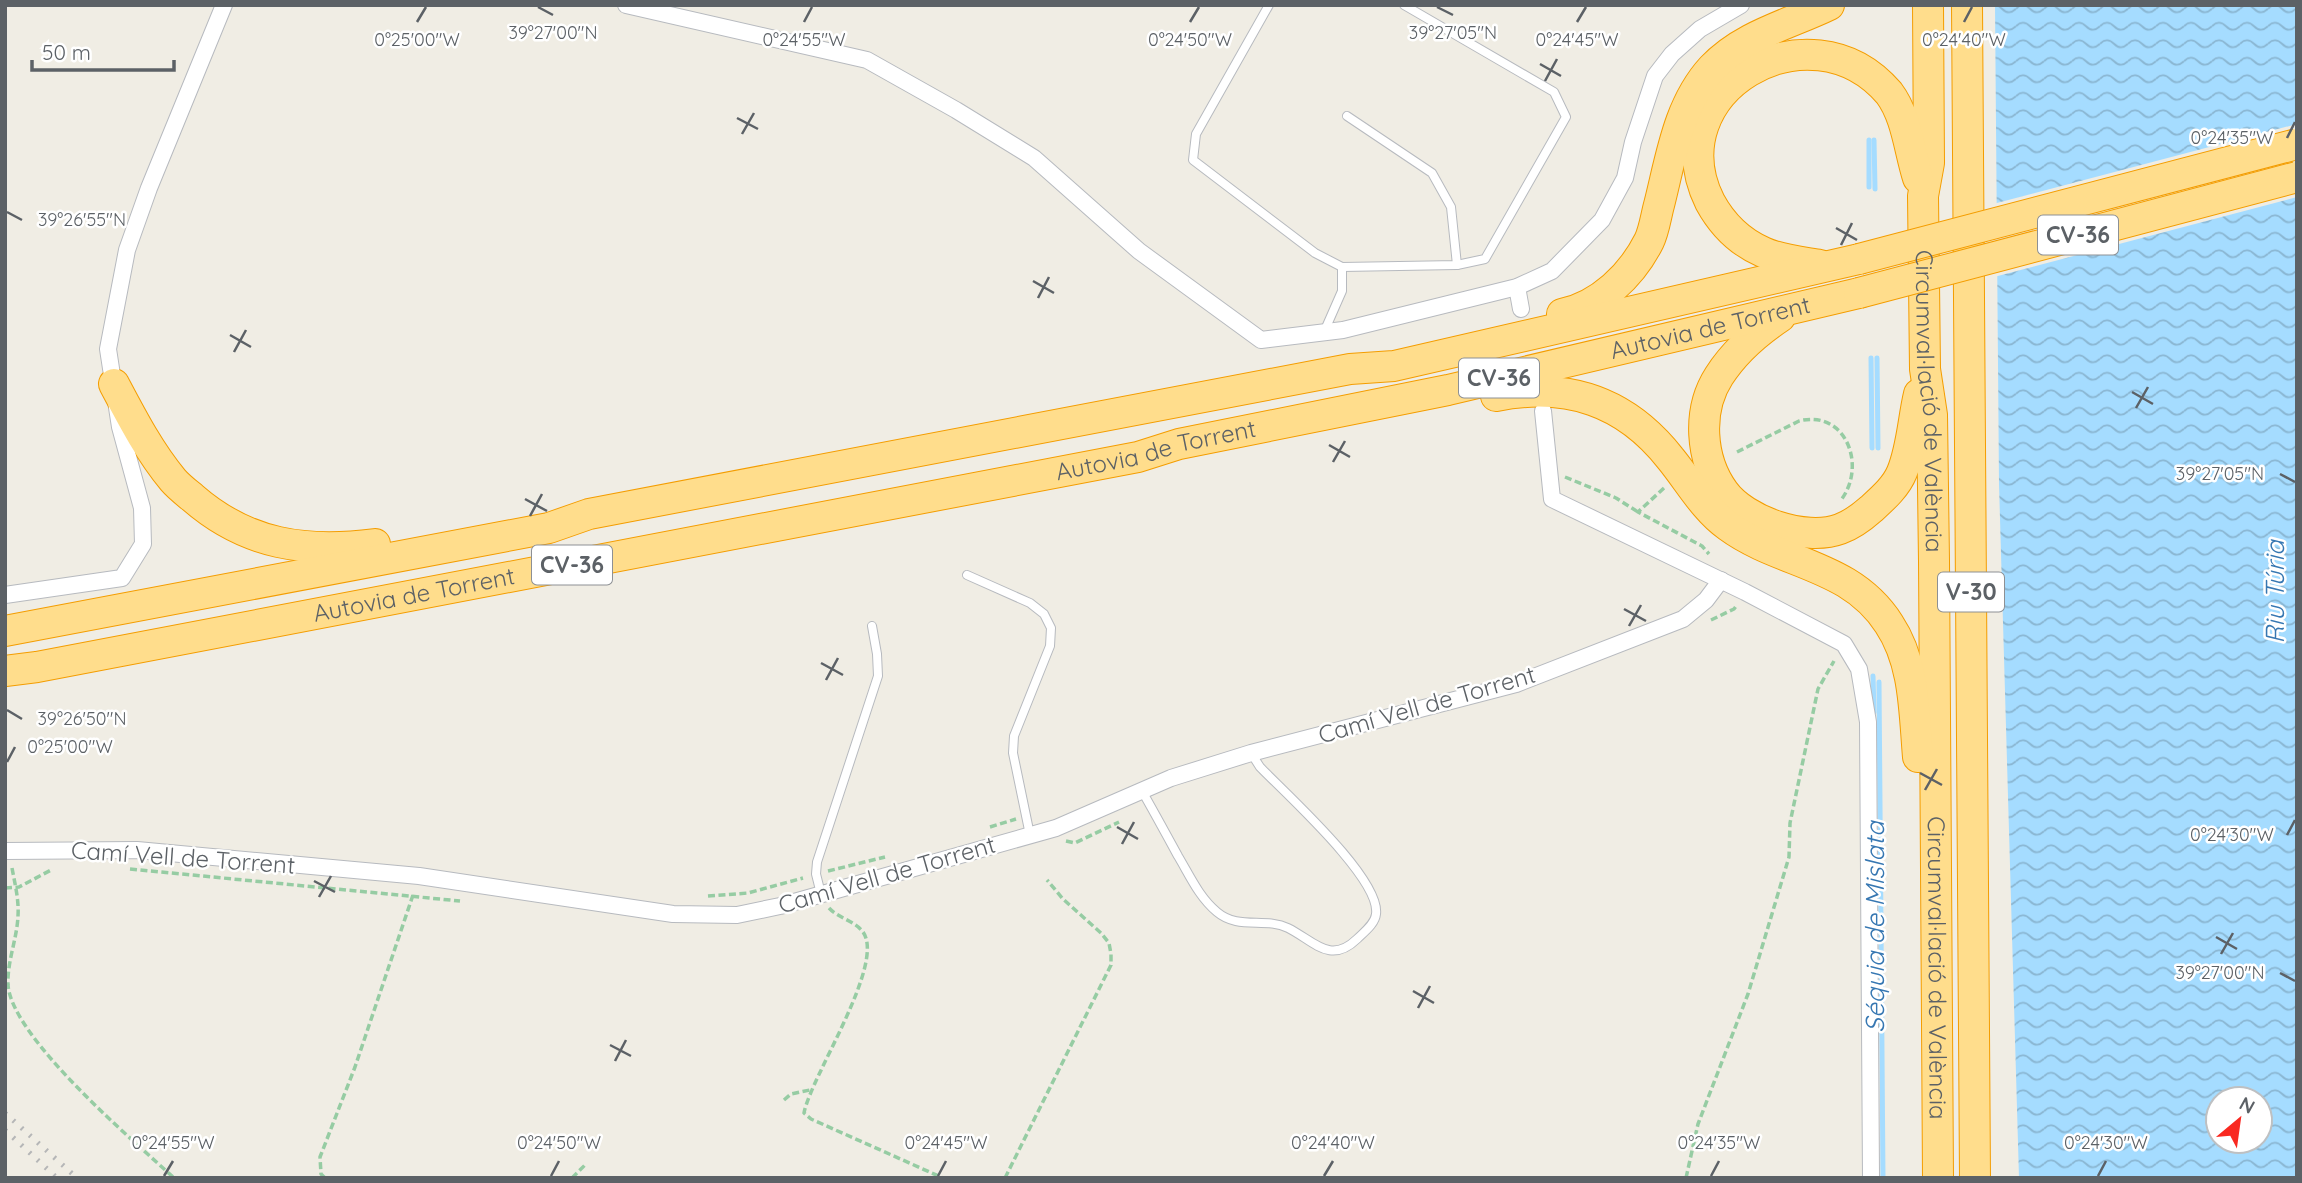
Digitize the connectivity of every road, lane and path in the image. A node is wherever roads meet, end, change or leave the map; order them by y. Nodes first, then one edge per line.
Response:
1 (224, 5) edge
2 (626, 5) edge
3 (1269, 5) edge
4 (1404, 5) edge
5 (1741, 5) edge
6 (1829, 5) edge
7 (1928, 5) edge
8 (1967, 5) edge
9 (1347, 116) dead end
10 (2297, 144) edge
11 (2297, 177) edge
12 (1923, 196) junction
13 (1457, 265) junction
14 (1342, 267) junction
15 (1831, 267) junction
16 (1517, 287) junction
17 (1521, 309) dead end
18 (1792, 309) junction
19 (1324, 332) junction
20 (1350, 369) junction
21 (1925, 369) junction
22 (114, 384) junction
23 (1543, 411) dead end
24 (1737, 452) dead end
25 (1138, 457) junction
26 (1565, 477) dead end
27 (1669, 484) dead end
28 (1838, 504) dead end
29 (1639, 512) junction
30 (589, 514) junction
31 (1711, 557) dead end
32 (967, 575) dead end
33 (1721, 580) junction
34 (5, 596) edge
35 (872, 626) dead end
36 (5, 631) edge
37 (1844, 644) junction
38 (5, 671) edge
39 (1251, 753) junction
40 (1142, 791) junction
41 (1935, 805) junction
42 (1030, 835) junction
43 (6, 851) edge
44 (56, 869) dead end
45 (128, 869) dead end
46 (419, 876) junction
47 (806, 877) dead end
48 (1047, 880) dead end
49 (16, 887) junction
50 (5, 888) edge
51 (821, 894) junction
52 (412, 896) junction
53 (702, 896) dead end
54 (465, 902) dead end
55 (810, 1090) junction
56 (784, 1100) dead end
57 (586, 1164) dead end
58 (174, 1178) edge
59 (325, 1178) edge
60 (572, 1178) edge
61 (943, 1178) edge
62 (1004, 1178) edge
63 (1686, 1178) edge
64 (1871, 1178) edge
65 (1938, 1178) edge
66 (1975, 1178) edge

1 - 22 street
2 - 19 street
3 - 14 lane
4 - 13 lane
5 - 16 street
6 - 20 highway
7 - 12 highway, Circumval·lació de València / V-30
8 - 66 highway, Circumval·lació de València / V-30
9 - 13 lane
10 - 15 highway, Autovia de Torrent / CV-36, bridge
11 - 18 highway, Autovia de Torrent / CV-36, bridge
12 - 15 highway
12 - 21 highway, Circumval·lació de València / V-30
13 - 14 lane
14 - 19 lane
15 - 20 highway, Autovia de Torrent / CV-36
16 - 17 street
16 - 19 street
18 - 21 highway
18 - 25 highway, Autovia de Torrent / CV-36
20 - 30 highway, Autovia de Torrent / CV-36
21 - 41 highway, Circumval·lació de València / V-30
22 - 30 highway
22 - 34 street
23 - 33 street
24 - 28 path
25 - 38 highway, Autovia de Torrent / CV-36
25 - 41 highway
26 - 29 path
27 - 29 path
29 - 31 path
30 - 36 highway, Autovia de Torrent / CV-36
32 - 42 lane
33 - 37 street
33 - 39 street, Camí Vell de Torrent
35 - 51 lane
37 - 63 path
37 - 64 street
39 - 40 street, Camí Vell de Torrent
39 - 40 lane
40 - 42 street, Camí Vell de Torrent
41 - 65 highway, Circumval·lació de València / V-30
42 - 51 street, Camí Vell de Torrent
43 - 46 street, Camí Vell de Torrent
43 - 49 path
44 - 49 path
45 - 52 path
46 - 51 street, Camí Vell de Torrent
46 - 52 path
47 - 53 path
48 - 62 path
49 - 50 path
49 - 58 path
51 - 55 path
52 - 54 path
52 - 59 path
55 - 56 path
55 - 61 path
57 - 60 path

